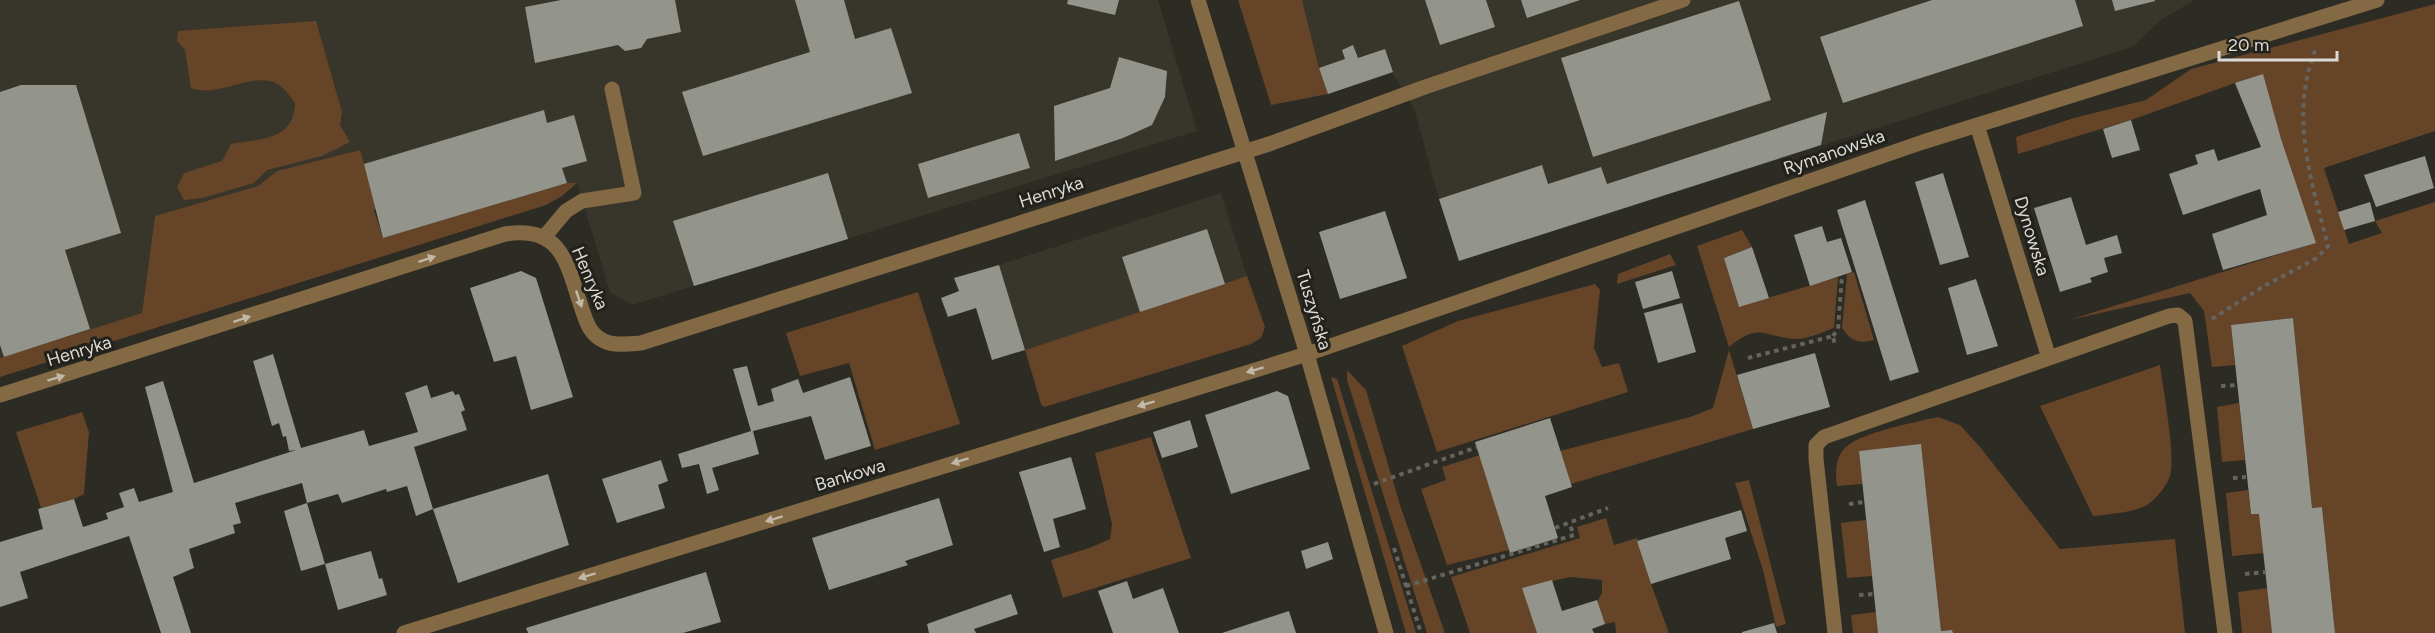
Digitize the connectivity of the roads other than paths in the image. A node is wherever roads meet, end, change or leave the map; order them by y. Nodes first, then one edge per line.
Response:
1 (1198, 0) edge
2 (1683, 0) edge
3 (2377, 0) edge
4 (612, 89) dead end
5 (1977, 125) junction
6 (1244, 152) junction
7 (544, 236) junction
8 (1307, 354) junction
9 (2049, 358) junction
10 (0, 395) edge
11 (404, 633) edge
12 (1386, 633) edge
13 (1834, 633) edge
14 (2225, 633) edge

1 - 6 street, Tuszyńska
2 - 6 street, Henryka
3 - 5 street, Rymanowska
4 - 7 street
5 - 8 street, Rymanowska
5 - 9 street, Dynowska
7 -> 6 street, Henryka
6 - 8 street, Tuszyńska
10 -> 7 street, Henryka
8 -> 11 street, Bankowa
8 - 12 street, Tuszyńska
9 - 13 street
9 - 14 street

